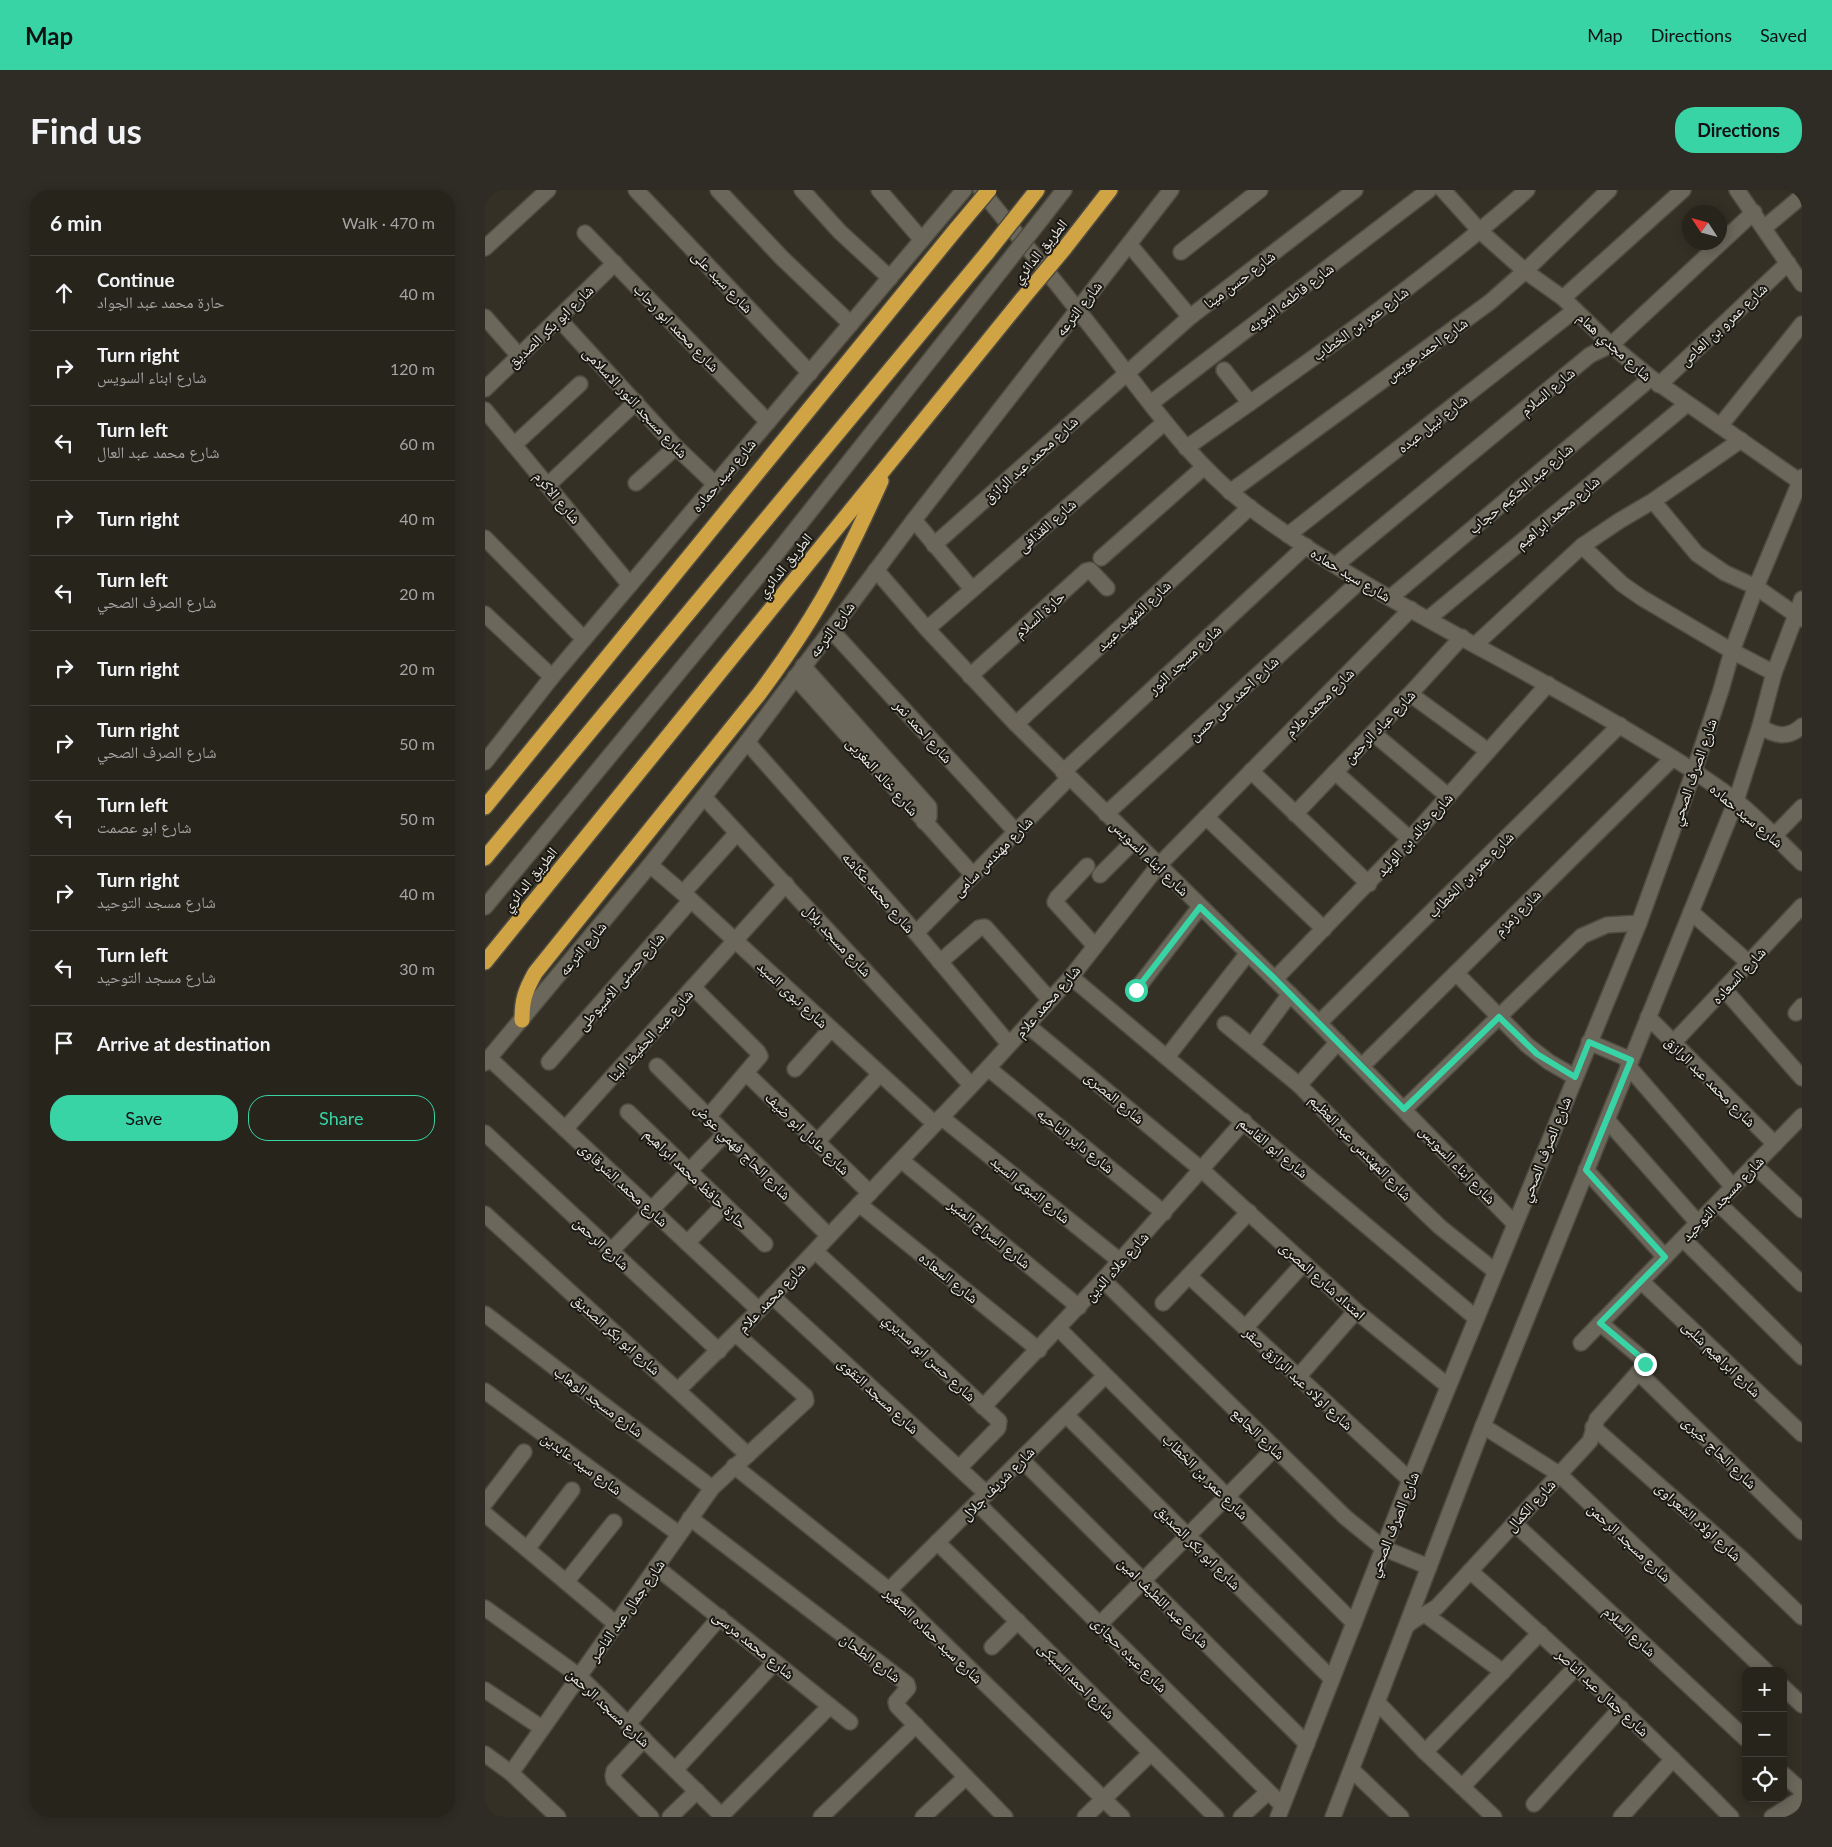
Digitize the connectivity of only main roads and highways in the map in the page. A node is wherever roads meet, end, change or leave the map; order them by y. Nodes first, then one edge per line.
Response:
1 (989, 190) edge
2 (1037, 190) edge
3 (1110, 190) edge
4 (890, 462) junction
5 (485, 807) edge
6 (485, 858) edge
7 (485, 962) edge
8 (522, 1020) road end

1 - 5 highway, bridge
2 - 6 highway, bridge
3 - 4 highway, الطريق الدائري, bridge
4 - 7 highway, الطريق الدائري
4 - 8 highway

